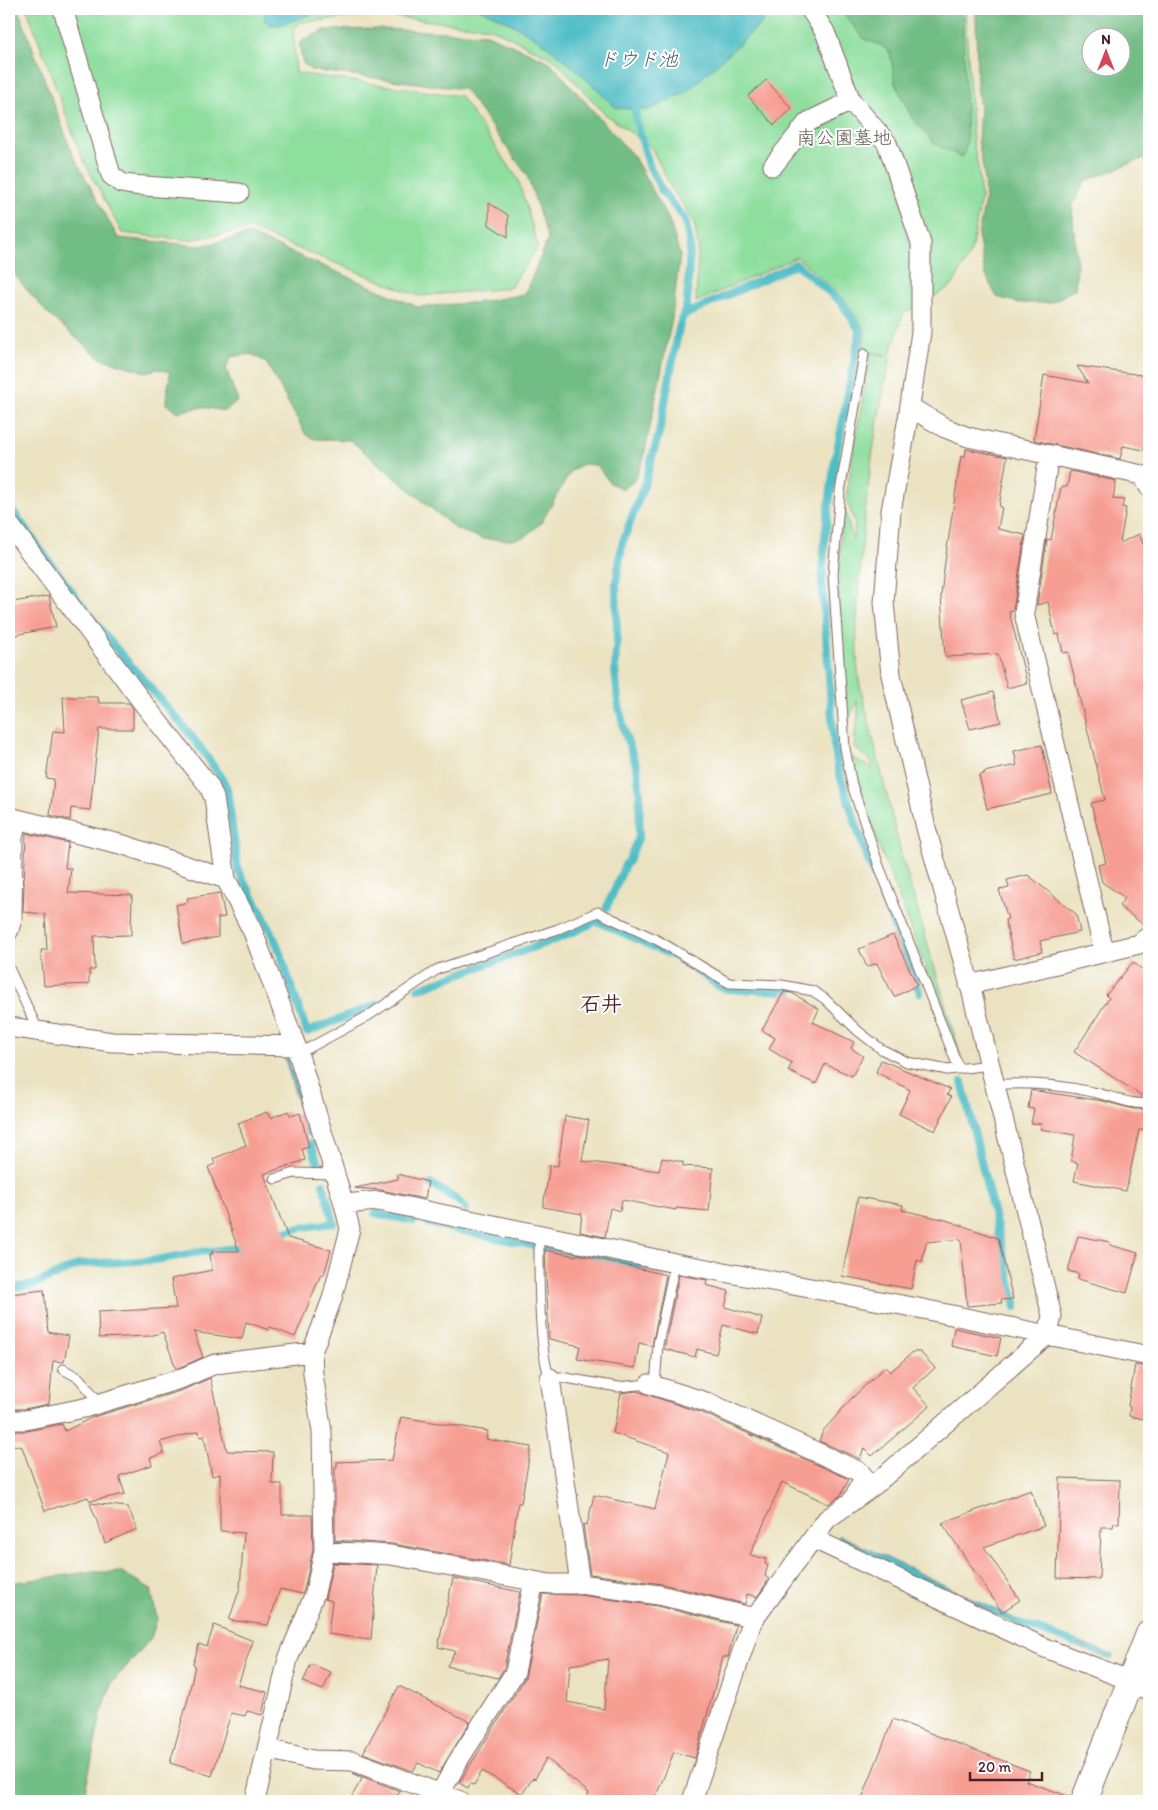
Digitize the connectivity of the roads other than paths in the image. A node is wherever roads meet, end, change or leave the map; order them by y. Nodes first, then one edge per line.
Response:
1 (63, 9) edge
2 (810, 9) edge
3 (852, 101) junction
4 (773, 166) dead end
5 (239, 193) dead end
6 (864, 354) dead end
7 (910, 408) junction
8 (1049, 455) junction
9 (1149, 487) edge
10 (9, 524) edge
11 (16, 819) edge
12 (226, 879) junction
13 (1149, 936) edge
14 (9, 940) edge
15 (1104, 952) junction
16 (9, 968) edge
17 (969, 985) junction
18 (9, 1027) edge
19 (39, 1032) junction
20 (297, 1050) junction
21 (990, 1065) junction
22 (959, 1069) junction
23 (995, 1085) junction
24 (1149, 1103) edge
25 (334, 1174) junction
26 (275, 1179) dead end
27 (344, 1204) junction
28 (539, 1233) junction
29 (675, 1263) junction
30 (1048, 1334) junction
31 (312, 1352) junction
32 (1149, 1356) edge
33 (63, 1369) dead end
34 (550, 1378) junction
35 (652, 1385) junction
36 (100, 1403) junction
37 (9, 1420) edge
38 (854, 1500) junction
39 (814, 1539) junction
40 (324, 1551) junction
41 (534, 1581) junction
42 (580, 1584) junction
43 (755, 1618) junction
44 (1149, 1634) edge
45 (1140, 1684) edge
46 (268, 1749) junction
47 (440, 1794) junction
48 (255, 1801) edge
49 (460, 1801) edge
50 (692, 1801) edge
51 (1084, 1801) edge

1 - 5 street
2 - 3 street
3 - 4 street
3 - 7 street
6 - 22 lane
7 - 8 street
7 - 17 street
8 - 9 street
8 - 15 street
10 - 12 street
11 - 12 street
11 - 14 lane
12 - 20 street
13 - 15 street
15 - 17 street
16 - 19 lane
17 - 21 street
18 - 19 street
19 - 20 street
20 - 22 lane
20 - 25 street
21 - 22 lane
21 - 23 street
23 - 24 lane
23 - 30 street
25 - 26 lane
25 - 27 street
27 - 28 street
27 - 31 street
28 - 29 street
28 - 34 lane
29 - 30 street
29 - 35 lane
30 - 32 street
30 - 38 street
31 - 36 street
31 - 40 street
33 - 36 lane
34 - 35 lane
34 - 42 street
35 - 38 street
36 - 37 street
38 - 39 street
39 - 43 street
39 - 45 street
40 - 41 street
40 - 46 street
41 - 42 street
41 - 47 street
42 - 43 street
43 - 50 street
44 - 45 main road
45 - 51 main road
46 - 47 street
46 - 48 street
47 - 49 street

